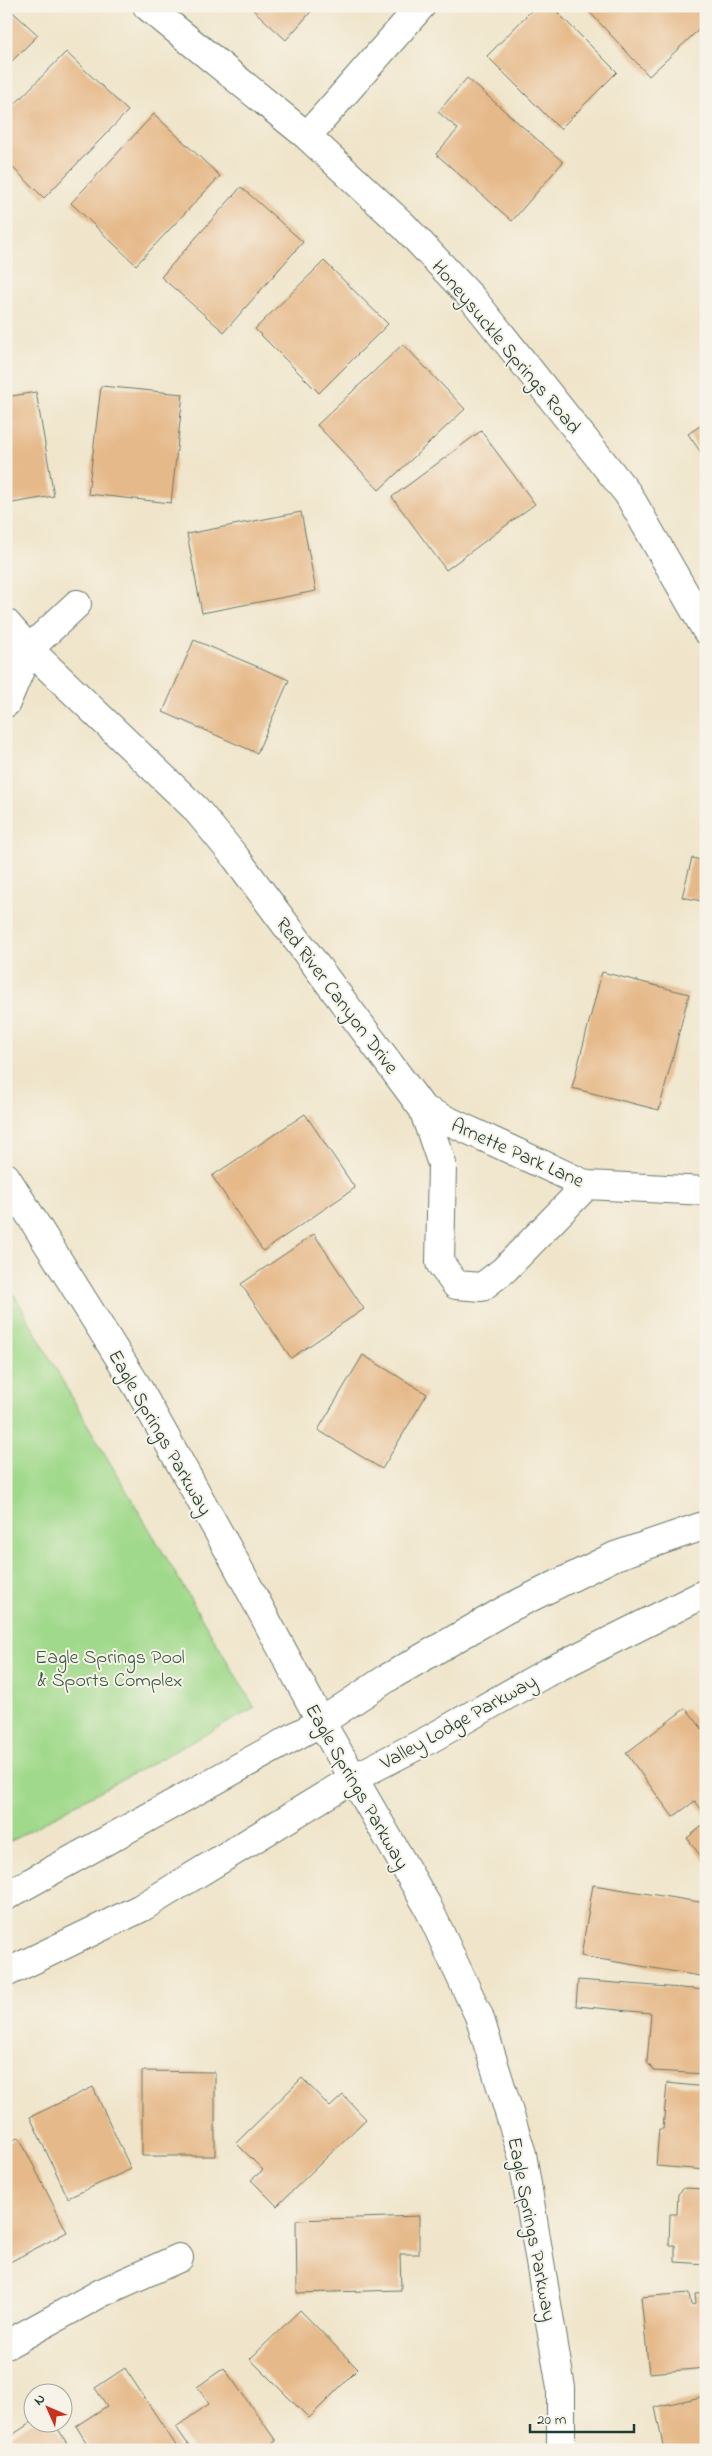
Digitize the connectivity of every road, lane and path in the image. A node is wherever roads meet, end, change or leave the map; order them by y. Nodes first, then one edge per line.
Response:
1 (147, 6) edge
2 (421, 6) edge
3 (307, 136) junction
4 (76, 604) dead end
5 (6, 623) edge
6 (706, 630) edge
7 (18, 653) edge
8 (6, 703) edge
9 (423, 1109) junction
10 (6, 1177) edge
11 (587, 1184) junction
12 (706, 1191) edge
13 (706, 1525) edge
14 (706, 1593) edge
15 (321, 1722) junction
16 (354, 1778) junction
17 (6, 1896) edge
18 (6, 1973) edge
19 (180, 2258) dead end
20 (6, 2345) edge
21 (561, 2450) edge

1 - 3 street, Honeysuckle Springs Road
2 - 3 street
3 - 6 street, Honeysuckle Springs Road
4 - 7 street
5 - 7 street, Red River Canyon Drive
7 - 8 street
7 - 9 street, Red River Canyon Drive
9 - 11 street, Arnette Park Lane
9 - 11 street, Red River Canyon Drive
10 - 15 street, Eagle Springs Parkway
11 - 12 street, Arnette Park Lane
13 - 15 street
14 - 16 street, Valley Lodge Parkway
15 - 16 street, Eagle Springs Parkway
15 - 17 street
16 - 18 street, Valley Lodge Parkway
16 - 21 street, Eagle Springs Parkway
19 - 20 street

